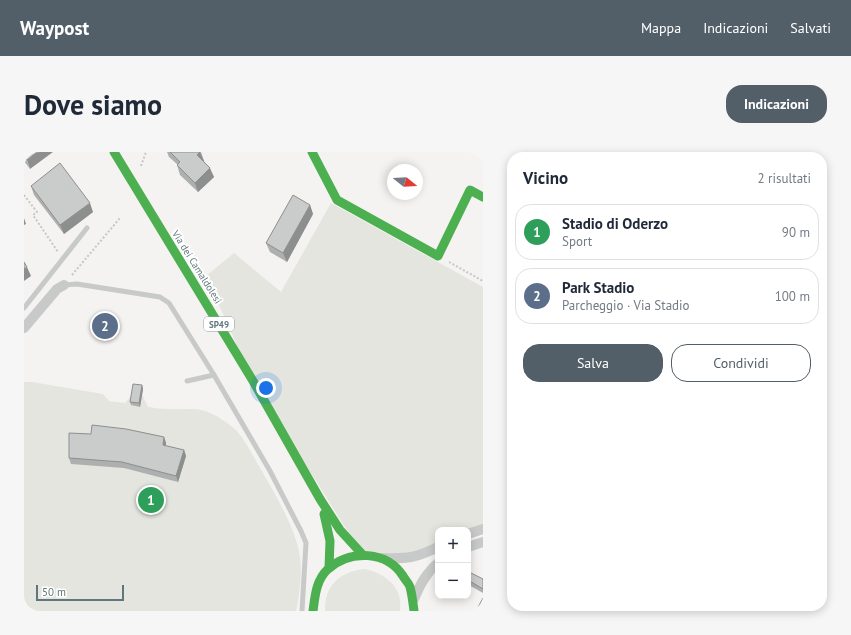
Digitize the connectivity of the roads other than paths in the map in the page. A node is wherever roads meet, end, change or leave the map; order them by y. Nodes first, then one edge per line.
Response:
1 (114, 152) edge
2 (312, 152) edge
3 (483, 197) edge
4 (87, 228) dead end
5 (64, 285) joint
6 (24, 308) edge
7 (24, 328) edge
8 (214, 375) junction
9 (187, 381) dead end
10 (320, 499) junction
11 (483, 529) edge
12 (471, 533) edge
13 (483, 542) edge
14 (471, 546) edge
15 (435, 548) edge
16 (362, 554) junction
17 (382, 558) junction
18 (435, 566) edge
19 (329, 568) junction
20 (414, 599) junction
21 (302, 611) edge
22 (313, 611) edge
23 (414, 611) edge

1 - 10 main road, Via dei Camaldolesi / SP49
2 - 3 main road
4 - 6 lane
5 - 7 street
5 - 8 lane
8 - 9 lane
8 - 21 lane
10 - 16 main road, Via dei Camaldolesi / SP49
10 - 19 main road, Via dei Camaldolesi / SP49
11 - 12 street
13 - 14 street
15 - 17 street
16 - 17 main road, SP49
16 - 19 main road, SP49
17 - 20 main road, SP49
18 - 20 street
19 - 22 main road, SP49
20 - 23 main road, SP49

